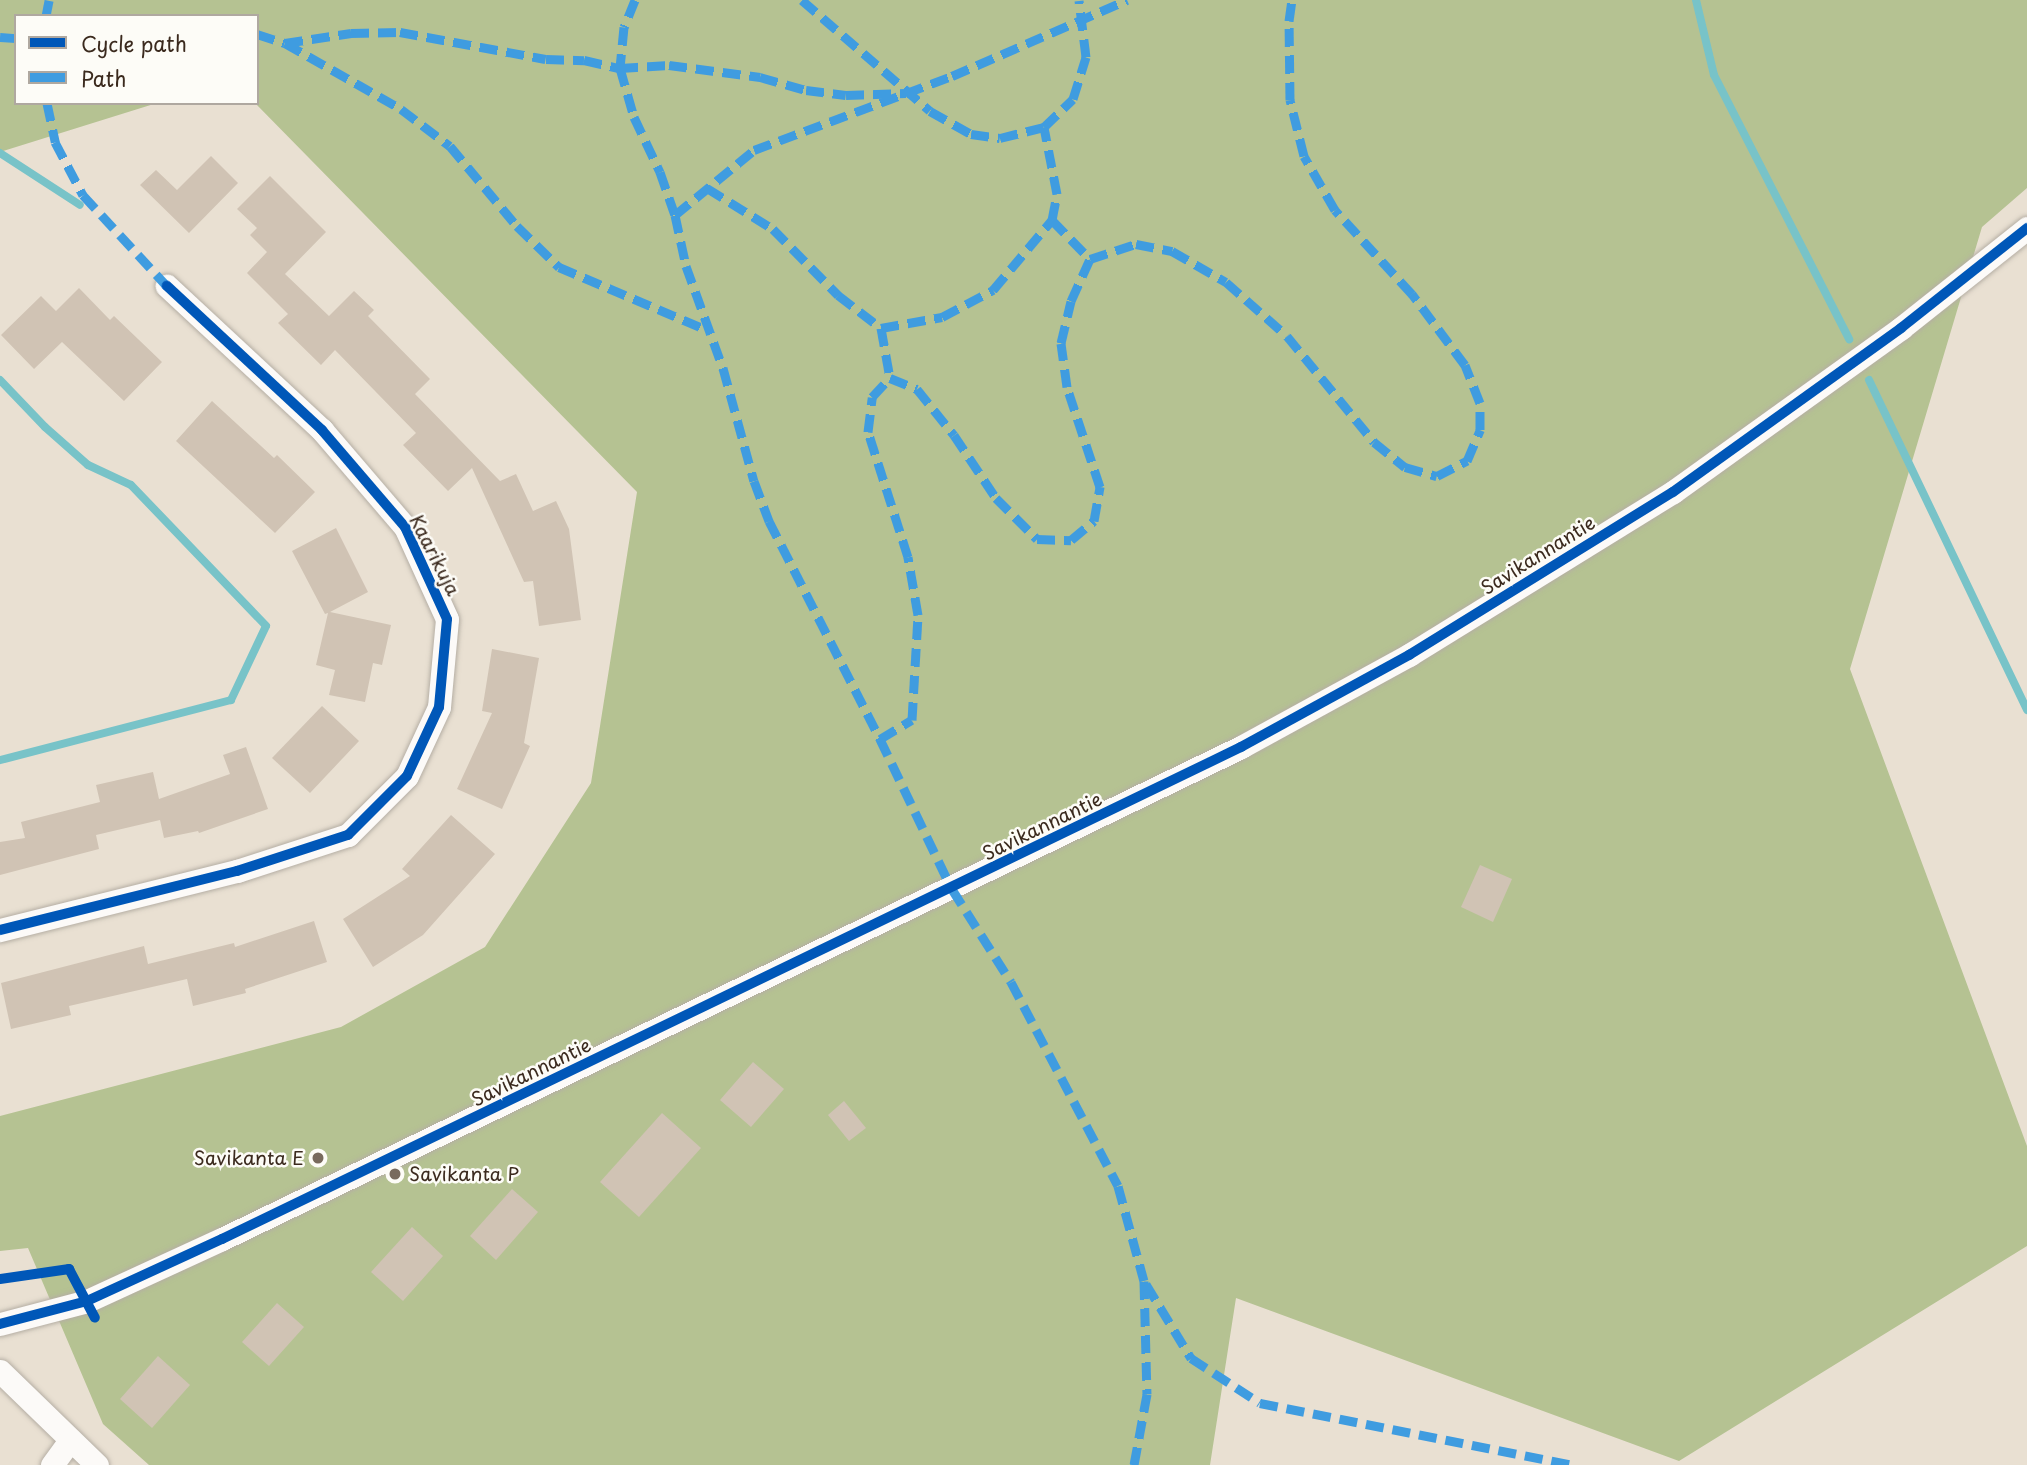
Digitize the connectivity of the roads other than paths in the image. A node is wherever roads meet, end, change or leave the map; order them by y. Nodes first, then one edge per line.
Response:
1 (2027, 228) edge
2 (167, 286) dead end
3 (0, 930) edge
4 (0, 1324) edge
5 (0, 1371) edge
6 (70, 1440) junction
7 (52, 1465) edge
8 (97, 1465) edge

1 - 4 street, Savikannantie
2 - 3 street, Kaarikuja
5 - 6 street
6 - 7 street
6 - 8 street

